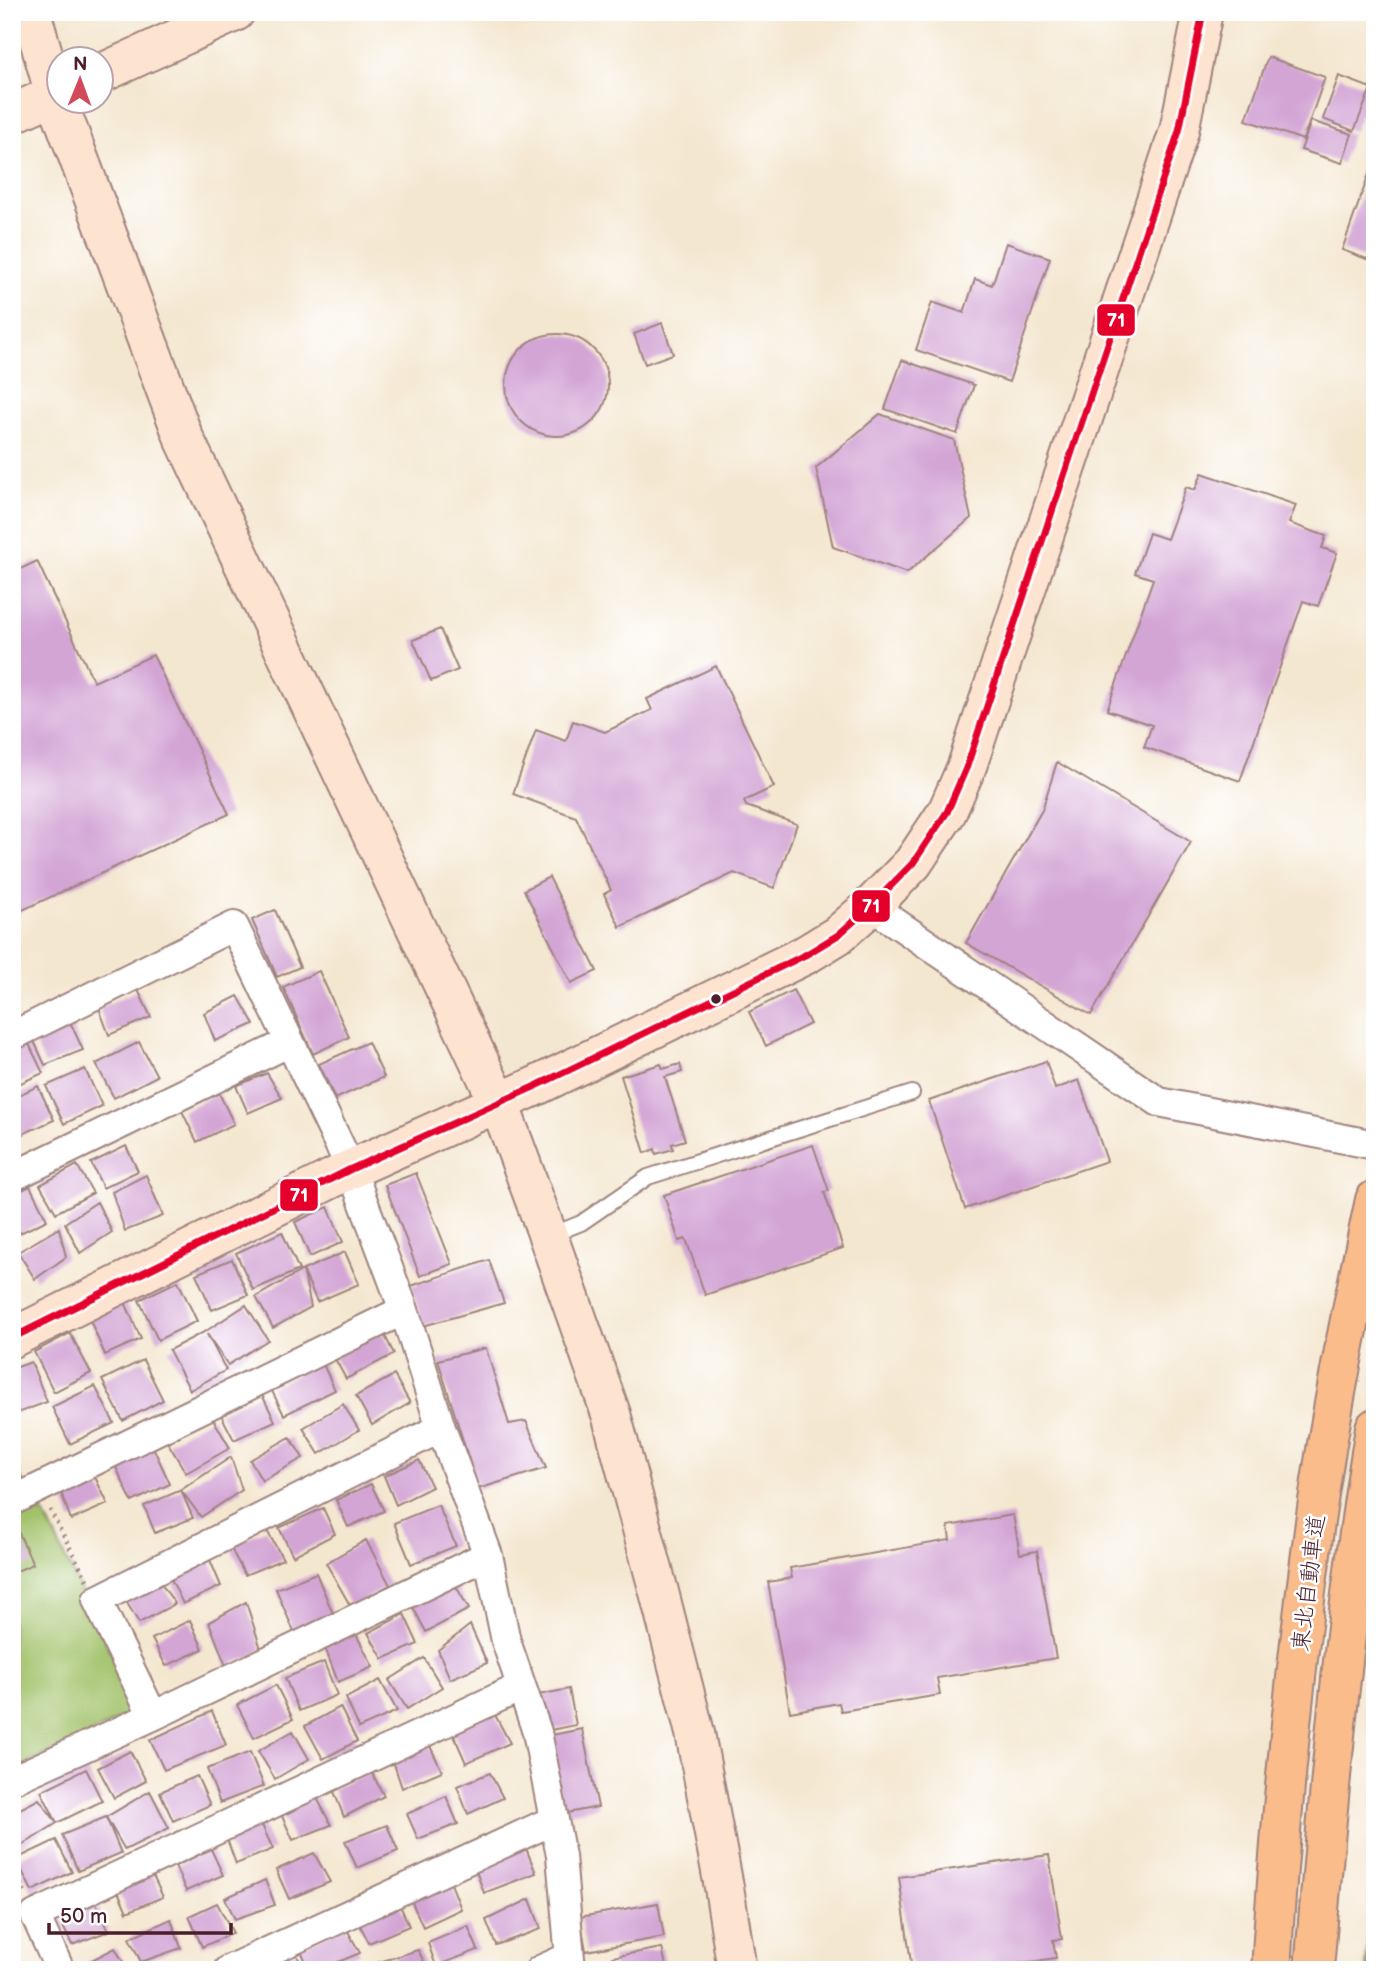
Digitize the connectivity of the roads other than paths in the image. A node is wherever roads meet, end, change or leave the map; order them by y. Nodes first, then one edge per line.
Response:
1 (31, 12) edge
2 (235, 12) edge
3 (1203, 12) edge
4 (46, 59) edge
5 (116, 67) edge
6 (46, 99) edge
7 (12, 114) edge
8 (65, 116) edge
9 (871, 906) junction
10 (12, 1036) edge
11 (290, 1042) junction
12 (912, 1093) dead end
13 (499, 1103) junction
14 (1375, 1145) edge
15 (351, 1169) junction
16 (12, 1177) edge
17 (1375, 1200) edge
18 (548, 1236) junction
19 (404, 1310) junction
20 (12, 1338) edge
21 (442, 1428) junction
22 (1375, 1428) edge
23 (12, 1501) edge
24 (488, 1555) junction
25 (521, 1687) junction
26 (153, 1716) junction
27 (12, 1780) edge
28 (554, 1820) junction
29 (570, 1963) edge
30 (60, 1970) edge
31 (228, 1970) edge
32 (540, 1970) edge
33 (737, 1970) edge
34 (1271, 1970) edge
35 (1314, 1970) edge

1 - 4 street
2 - 5 street
3 - 9 street
6 - 7 street
8 - 13 street
9 - 13 street
9 - 14 street
10 - 11 street
11 - 15 street
11 - 16 street
12 - 18 lane
13 - 15 street
13 - 18 street
15 - 19 street
15 - 20 street
17 - 34 highway, 東北自動車道
18 - 33 street
19 - 21 street
19 - 23 street
21 - 24 street
21 - 26 street
22 - 35 highway, 東北自動車道
24 - 25 street
24 - 26 street
25 - 28 street
25 - 30 street
26 - 27 street
28 - 29 street
28 - 31 street
29 - 32 street

